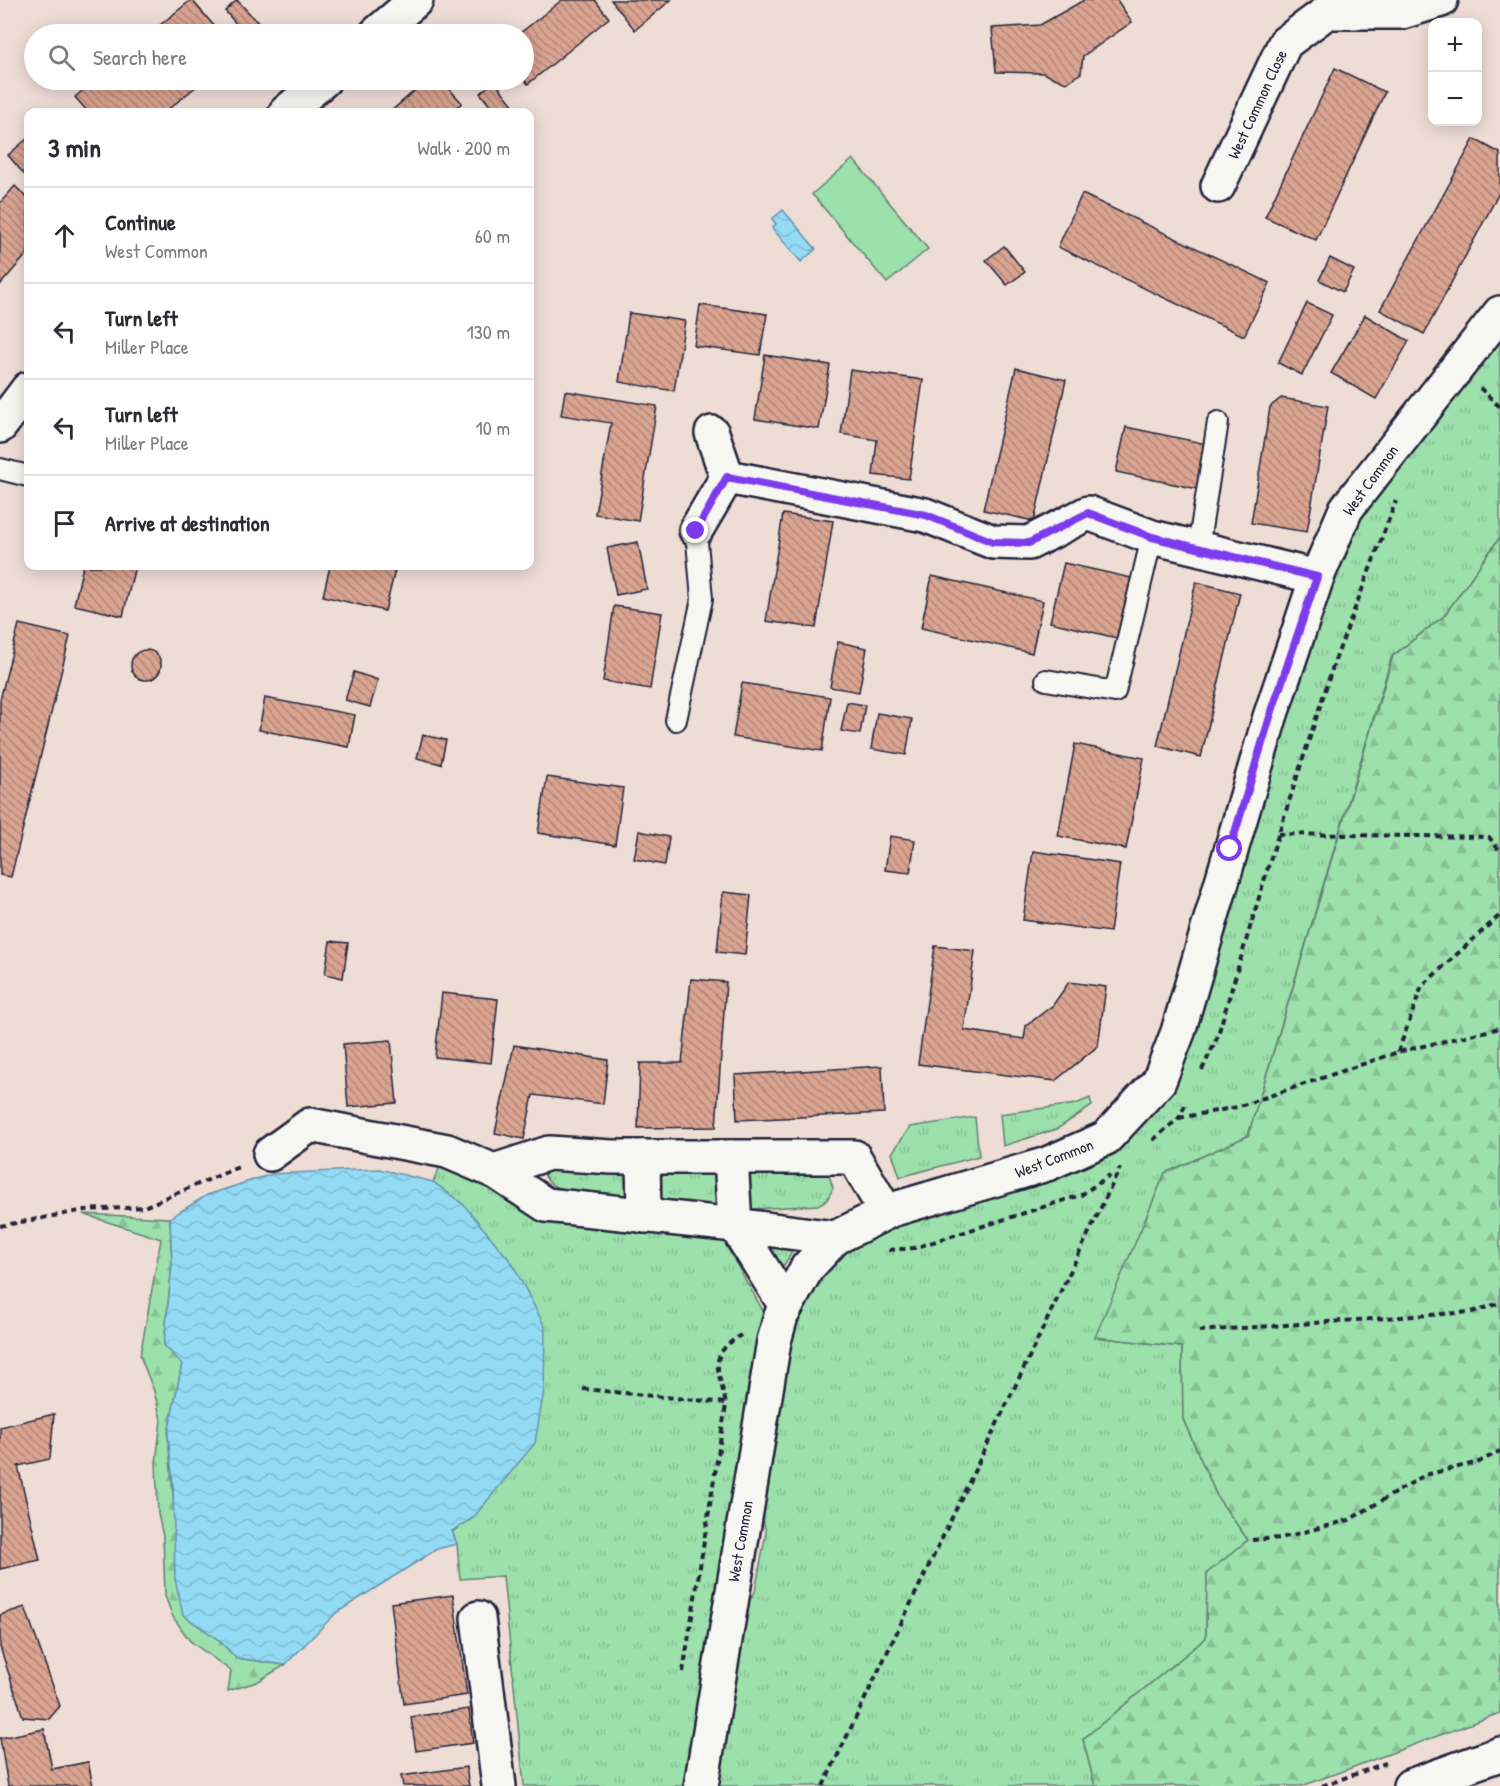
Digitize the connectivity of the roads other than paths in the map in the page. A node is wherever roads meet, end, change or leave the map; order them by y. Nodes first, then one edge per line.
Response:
1 (416, 0) edge
2 (1441, 0) edge
3 (388, 24) edge
4 (312, 90) edge
5 (291, 108) edge
6 (1218, 186) dead end
7 (1500, 313) edge
8 (24, 394) edge
9 (1218, 422) dead end
10 (0, 426) edge
11 (712, 433) dead end
12 (0, 469) edge
13 (24, 475) edge
14 (727, 477) junction
15 (696, 531) joint
16 (1152, 537) junction
17 (1197, 548) junction
18 (1317, 577) junction
19 (1046, 680) dead end
20 (676, 720) dead end
21 (270, 1154) road end
22 (643, 1157) junction
23 (731, 1157) junction
24 (494, 1171) junction
25 (886, 1212) junction
26 (644, 1215) junction
27 (735, 1225) junction
28 (835, 1238) junction
29 (786, 1306) junction
30 (478, 1618) dead end
31 (1500, 1754) edge
32 (499, 1786) edge
33 (701, 1786) edge
34 (1410, 1786) edge

1 - 3 street
2 - 6 street, West Common Close
4 - 5 street
7 - 18 street, West Common
8 - 10 street
9 - 17 lane
11 - 14 street
12 - 13 lane
14 - 15 street
14 - 16 street
15 - 20 lane
16 - 17 street
16 - 19 lane
17 - 18 street
18 - 25 street, West Common
21 - 24 street
22 - 23 street
22 - 24 street
22 - 26 street
23 - 25 street
23 - 27 street
24 - 26 street
25 - 28 street, West Common
26 - 27 street
27 - 28 street
27 - 29 street
28 - 29 street, West Common
29 - 33 street, West Common
30 - 32 street
31 - 34 street

